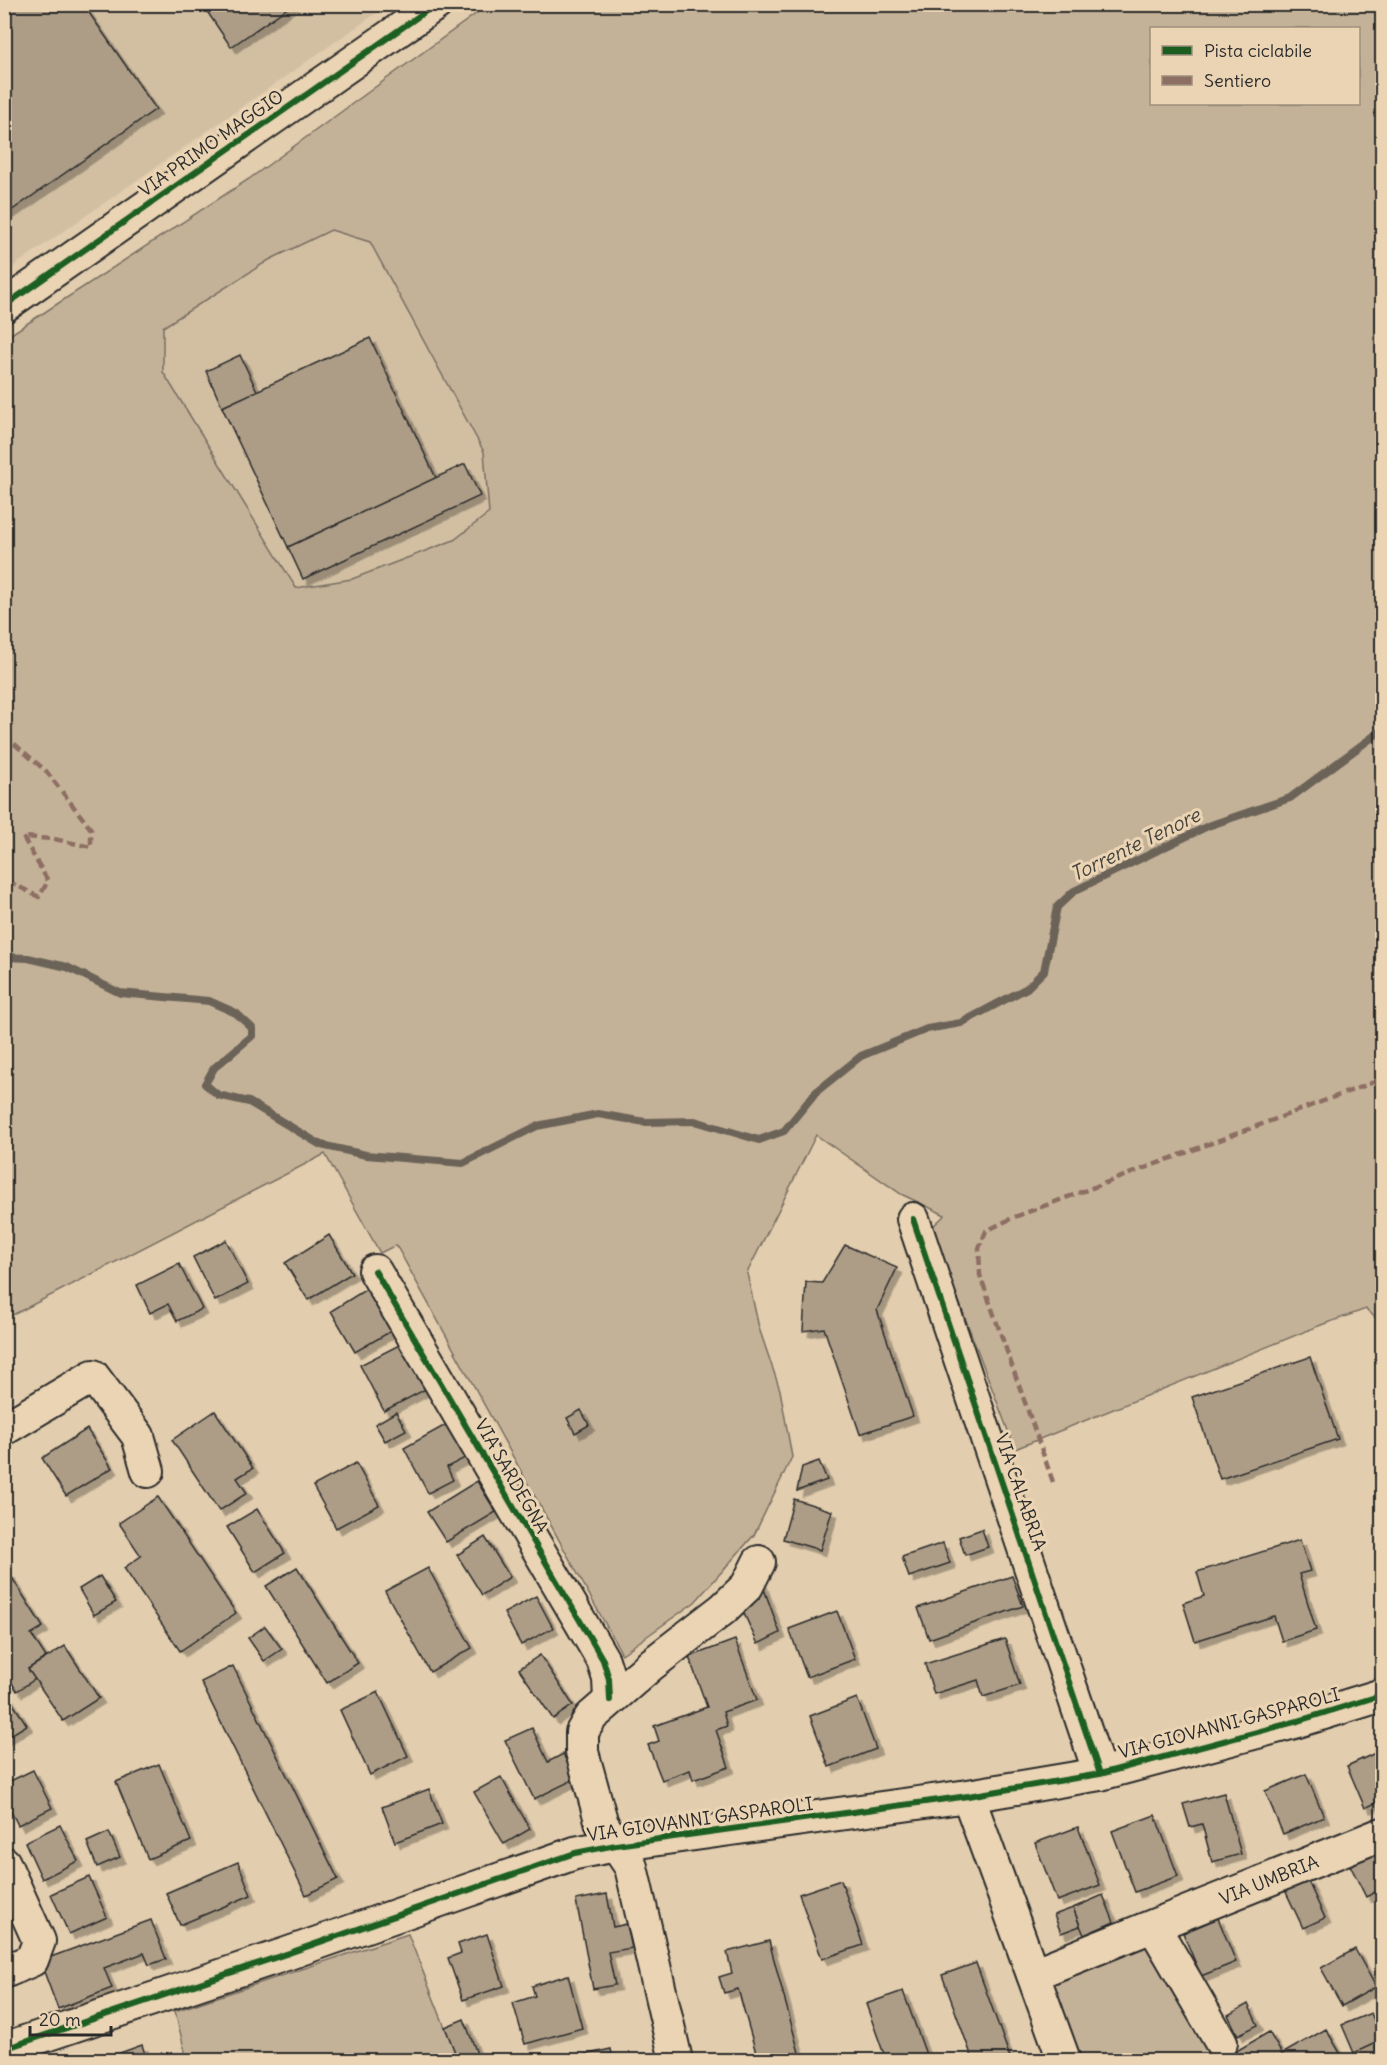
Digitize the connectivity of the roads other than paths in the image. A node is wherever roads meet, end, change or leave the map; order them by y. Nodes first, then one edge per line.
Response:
1 (436, 4) edge
2 (4, 306) edge
3 (914, 1219) dead end
4 (375, 1271) dead end
5 (4, 1429) edge
6 (148, 1471) dead end
7 (759, 1562) dead end
8 (1383, 1695) edge
9 (610, 1700) junction
10 (1100, 1774) junction
11 (968, 1796) junction
12 (1383, 1834) edge
13 (616, 1845) junction
14 (4, 1863) edge
15 (1154, 1927) junction
16 (4, 1972) edge
17 (1033, 1974) junction
18 (1221, 2042) dead end
19 (4, 2049) edge
20 (676, 2061) edge
21 (1064, 2061) edge

1 - 2 street, VIA PRIMO MAGGIO
3 - 10 street, VIA CALABRIA
4 - 9 street, VIA SARDEGNA
5 - 6 street
7 - 9 street
8 - 10 street, VIA GIOVANNI GASPAROLI
9 - 13 street
10 - 11 street, VIA GIOVANNI GASPAROLI
11 - 13 street, VIA GIOVANNI GASPAROLI
11 - 17 street
12 - 15 street, VIA UMBRIA
13 - 19 street, VIA GIOVANNI GASPAROLI
13 - 20 street
14 - 16 street
15 - 17 street, VIA UMBRIA
15 - 18 street
17 - 21 street

